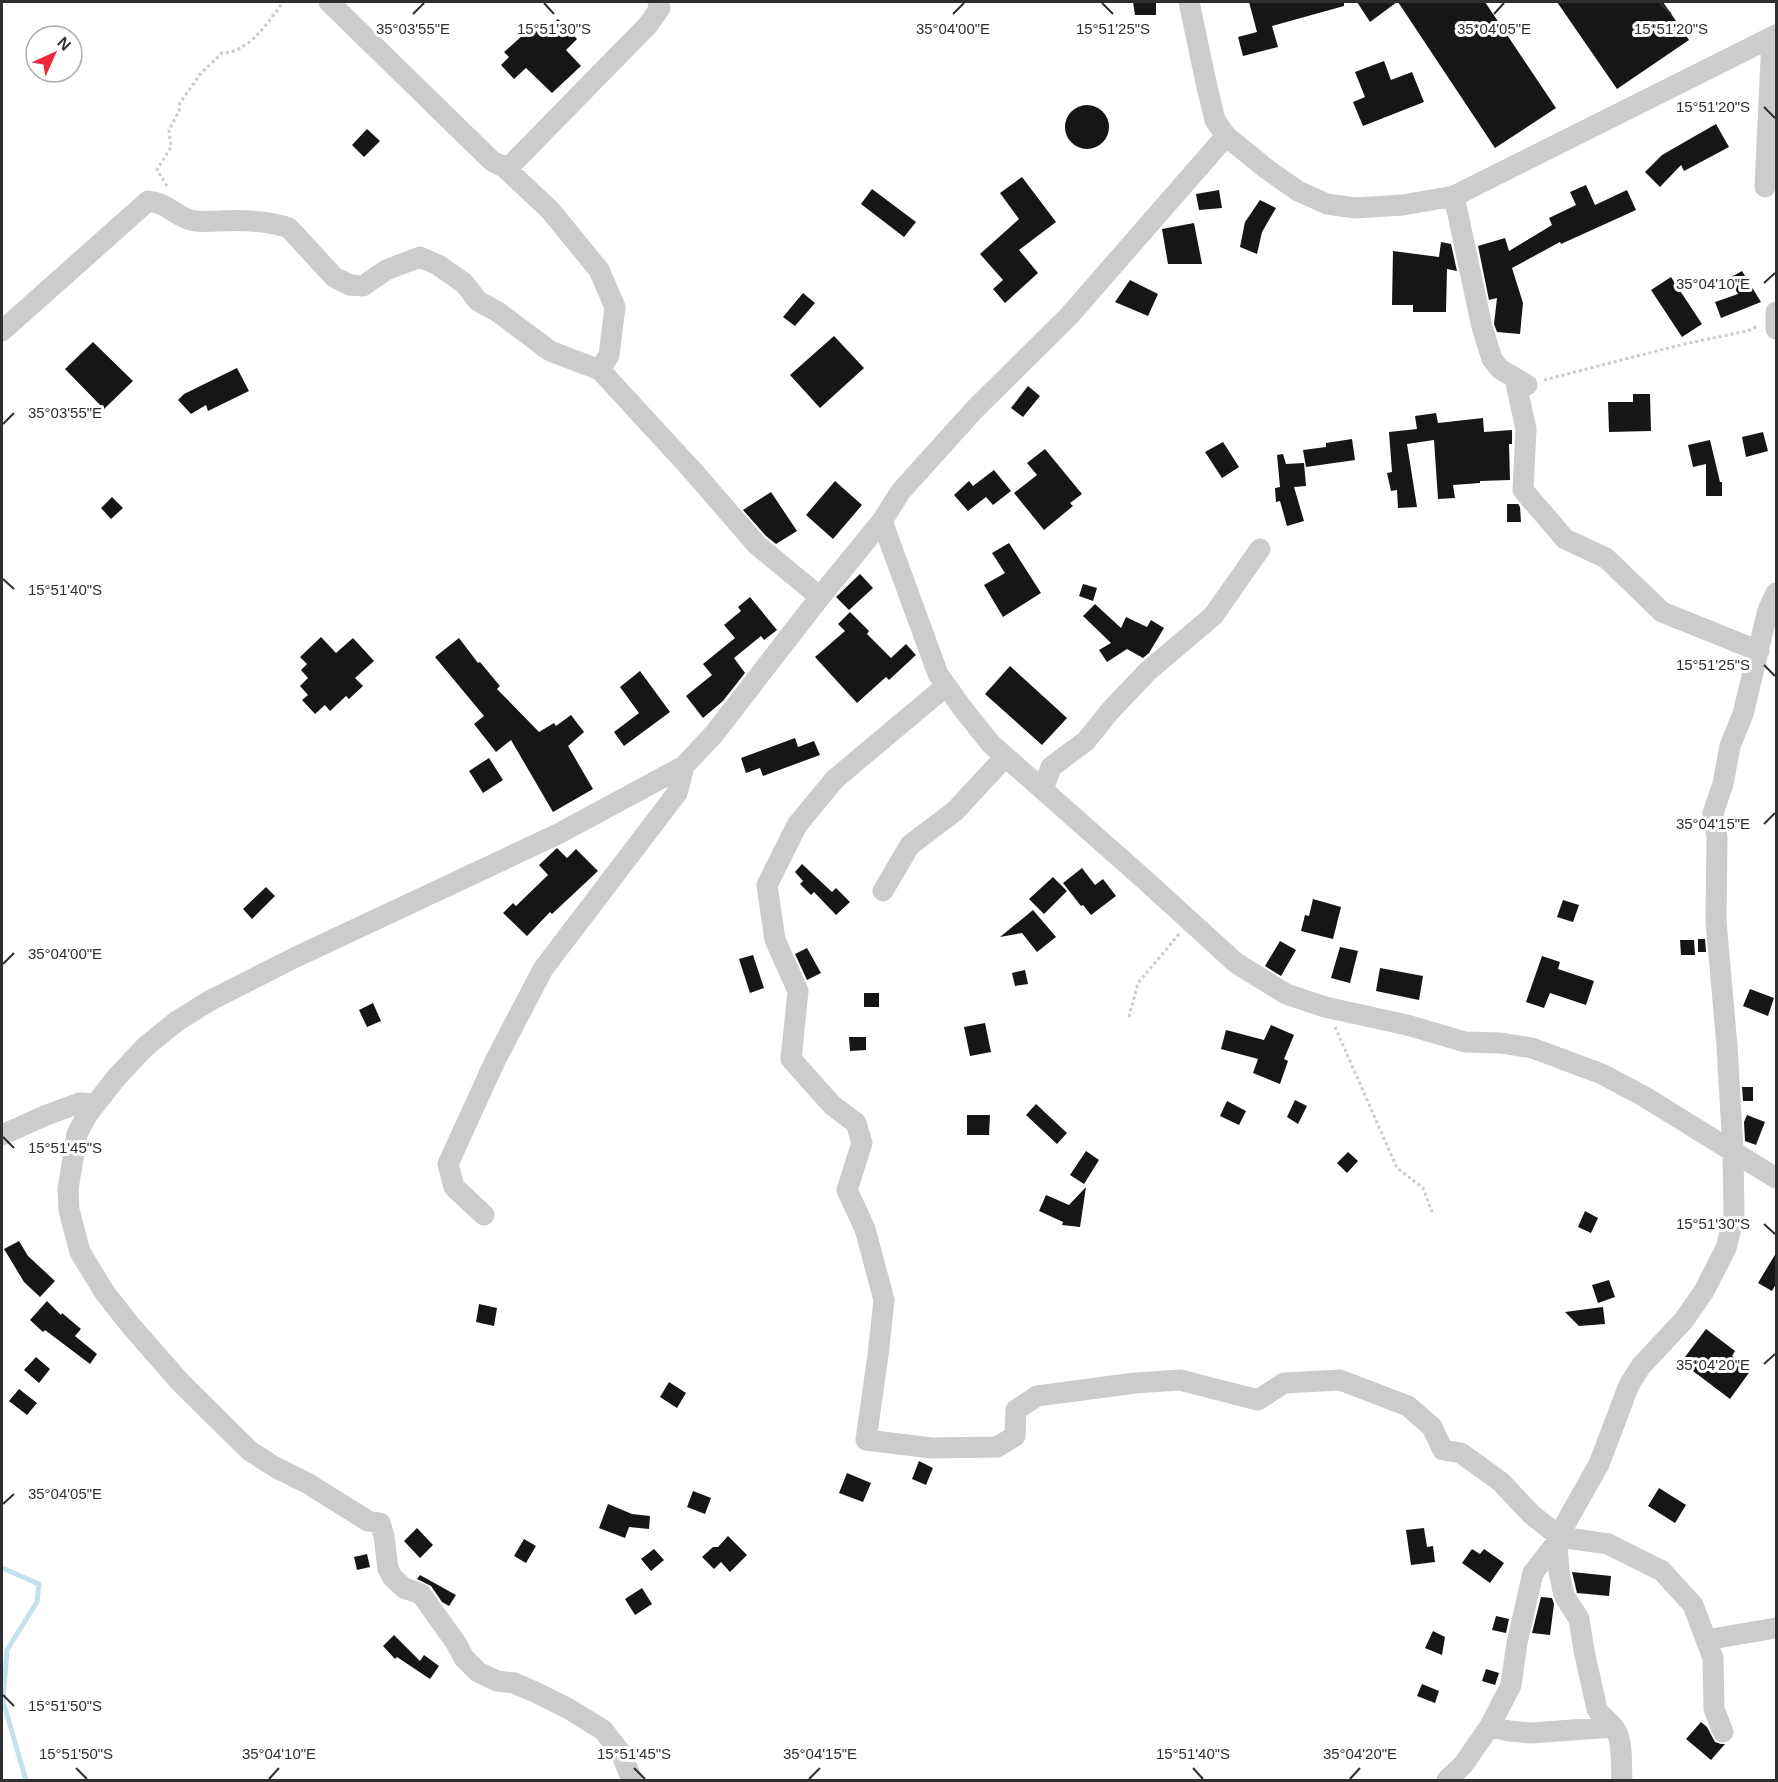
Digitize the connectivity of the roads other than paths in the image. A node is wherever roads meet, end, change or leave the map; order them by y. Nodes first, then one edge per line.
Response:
1 (329, 2) edge
2 (658, 2) edge
3 (1190, 2) edge
4 (1774, 36) edge
5 (1226, 136) junction
6 (504, 167) junction
7 (1765, 187) dead end
8 (1454, 196) junction
9 (2, 331) edge
10 (600, 370) junction
11 (882, 521) junction
12 (1260, 549) dead end
13 (1776, 593) edge
14 (820, 597) junction
15 (1759, 651) junction
16 (946, 686) junction
17 (1005, 757) junction
18 (684, 766) junction
19 (1043, 790) junction
20 (883, 891) dead end
21 (95, 1104) junction
22 (2, 1136) edge
23 (1733, 1150) junction
24 (1776, 1178) edge
25 (484, 1215) dead end
26 (1560, 1537) junction
27 (1776, 1628) edge
28 (1706, 1640) junction
29 (1490, 1726) junction
30 (1613, 1727) junction
31 (1723, 1732) dead end
32 (632, 1780) edge
33 (1447, 1780) edge
34 (1622, 1780) edge

1 - 6 street
2 - 6 street
3 - 5 street
4 - 7 street
4 - 8 street
5 - 8 street
5 - 11 street
6 - 10 street
8 - 15 street
9 - 10 street
10 - 14 street
11 - 14 street
11 - 16 street
12 - 19 street
13 - 15 street
14 - 18 street
15 - 23 street
16 - 17 street
16 - 26 street
17 - 19 street
17 - 20 street
18 - 21 street
18 - 25 street
19 - 23 street
21 - 22 street
21 - 32 street
23 - 24 street
23 - 26 street
26 - 28 street
26 - 29 street
26 - 30 street
27 - 28 street
28 - 31 street
29 - 30 street
29 - 33 street
30 - 34 street

